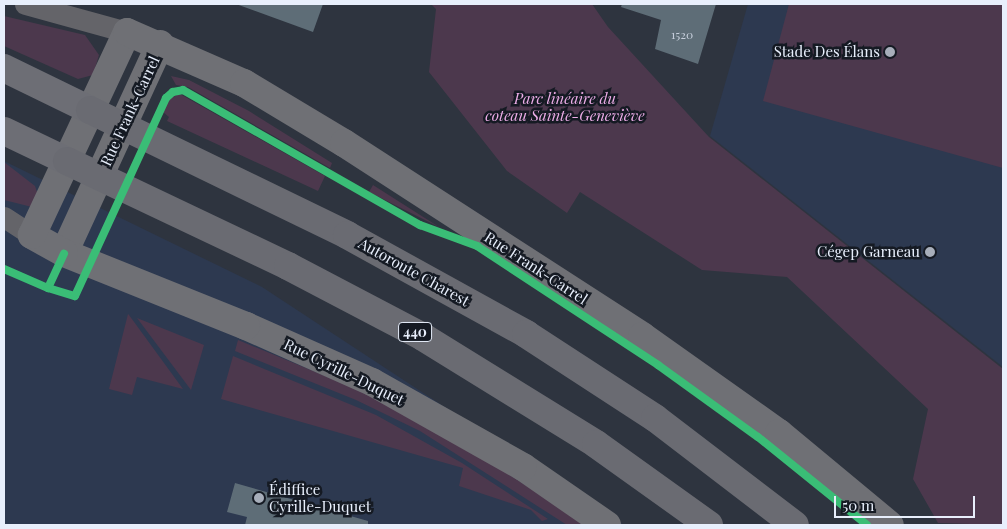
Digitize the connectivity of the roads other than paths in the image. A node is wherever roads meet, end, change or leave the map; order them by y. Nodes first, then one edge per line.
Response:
1 (25, 4) edge
2 (127, 32) junction
3 (160, 44) junction
4 (4, 68) edge
5 (90, 110) junction
6 (122, 127) junction
7 (4, 131) edge
8 (67, 161) junction
9 (99, 177) junction
10 (4, 217) edge
11 (32, 235) junction
12 (64, 253) junction
13 (606, 525) edge
14 (709, 525) edge
15 (795, 525) edge
16 (890, 525) edge

1 - 2 street, Rue Frank-Carrel
2 - 3 street, Rue Frank-Carrel
2 - 5 street
3 - 6 street, Rue Frank-Carrel
3 - 16 street, Rue Frank-Carrel
4 - 5 main road, Autoroute Charest
5 - 6 highway, Autoroute Charest
5 - 8 street
6 - 9 street, Rue Frank-Carrel
6 - 15 highway, Autoroute Charest
7 - 8 main road
8 - 9 highway, 440
8 - 11 street
9 - 12 street
9 - 14 highway, 440
10 - 11 street, Rue Cyrille-Duquet
11 - 12 street, Rue Cyrille-Duquet
12 - 13 street, Rue Cyrille-Duquet

